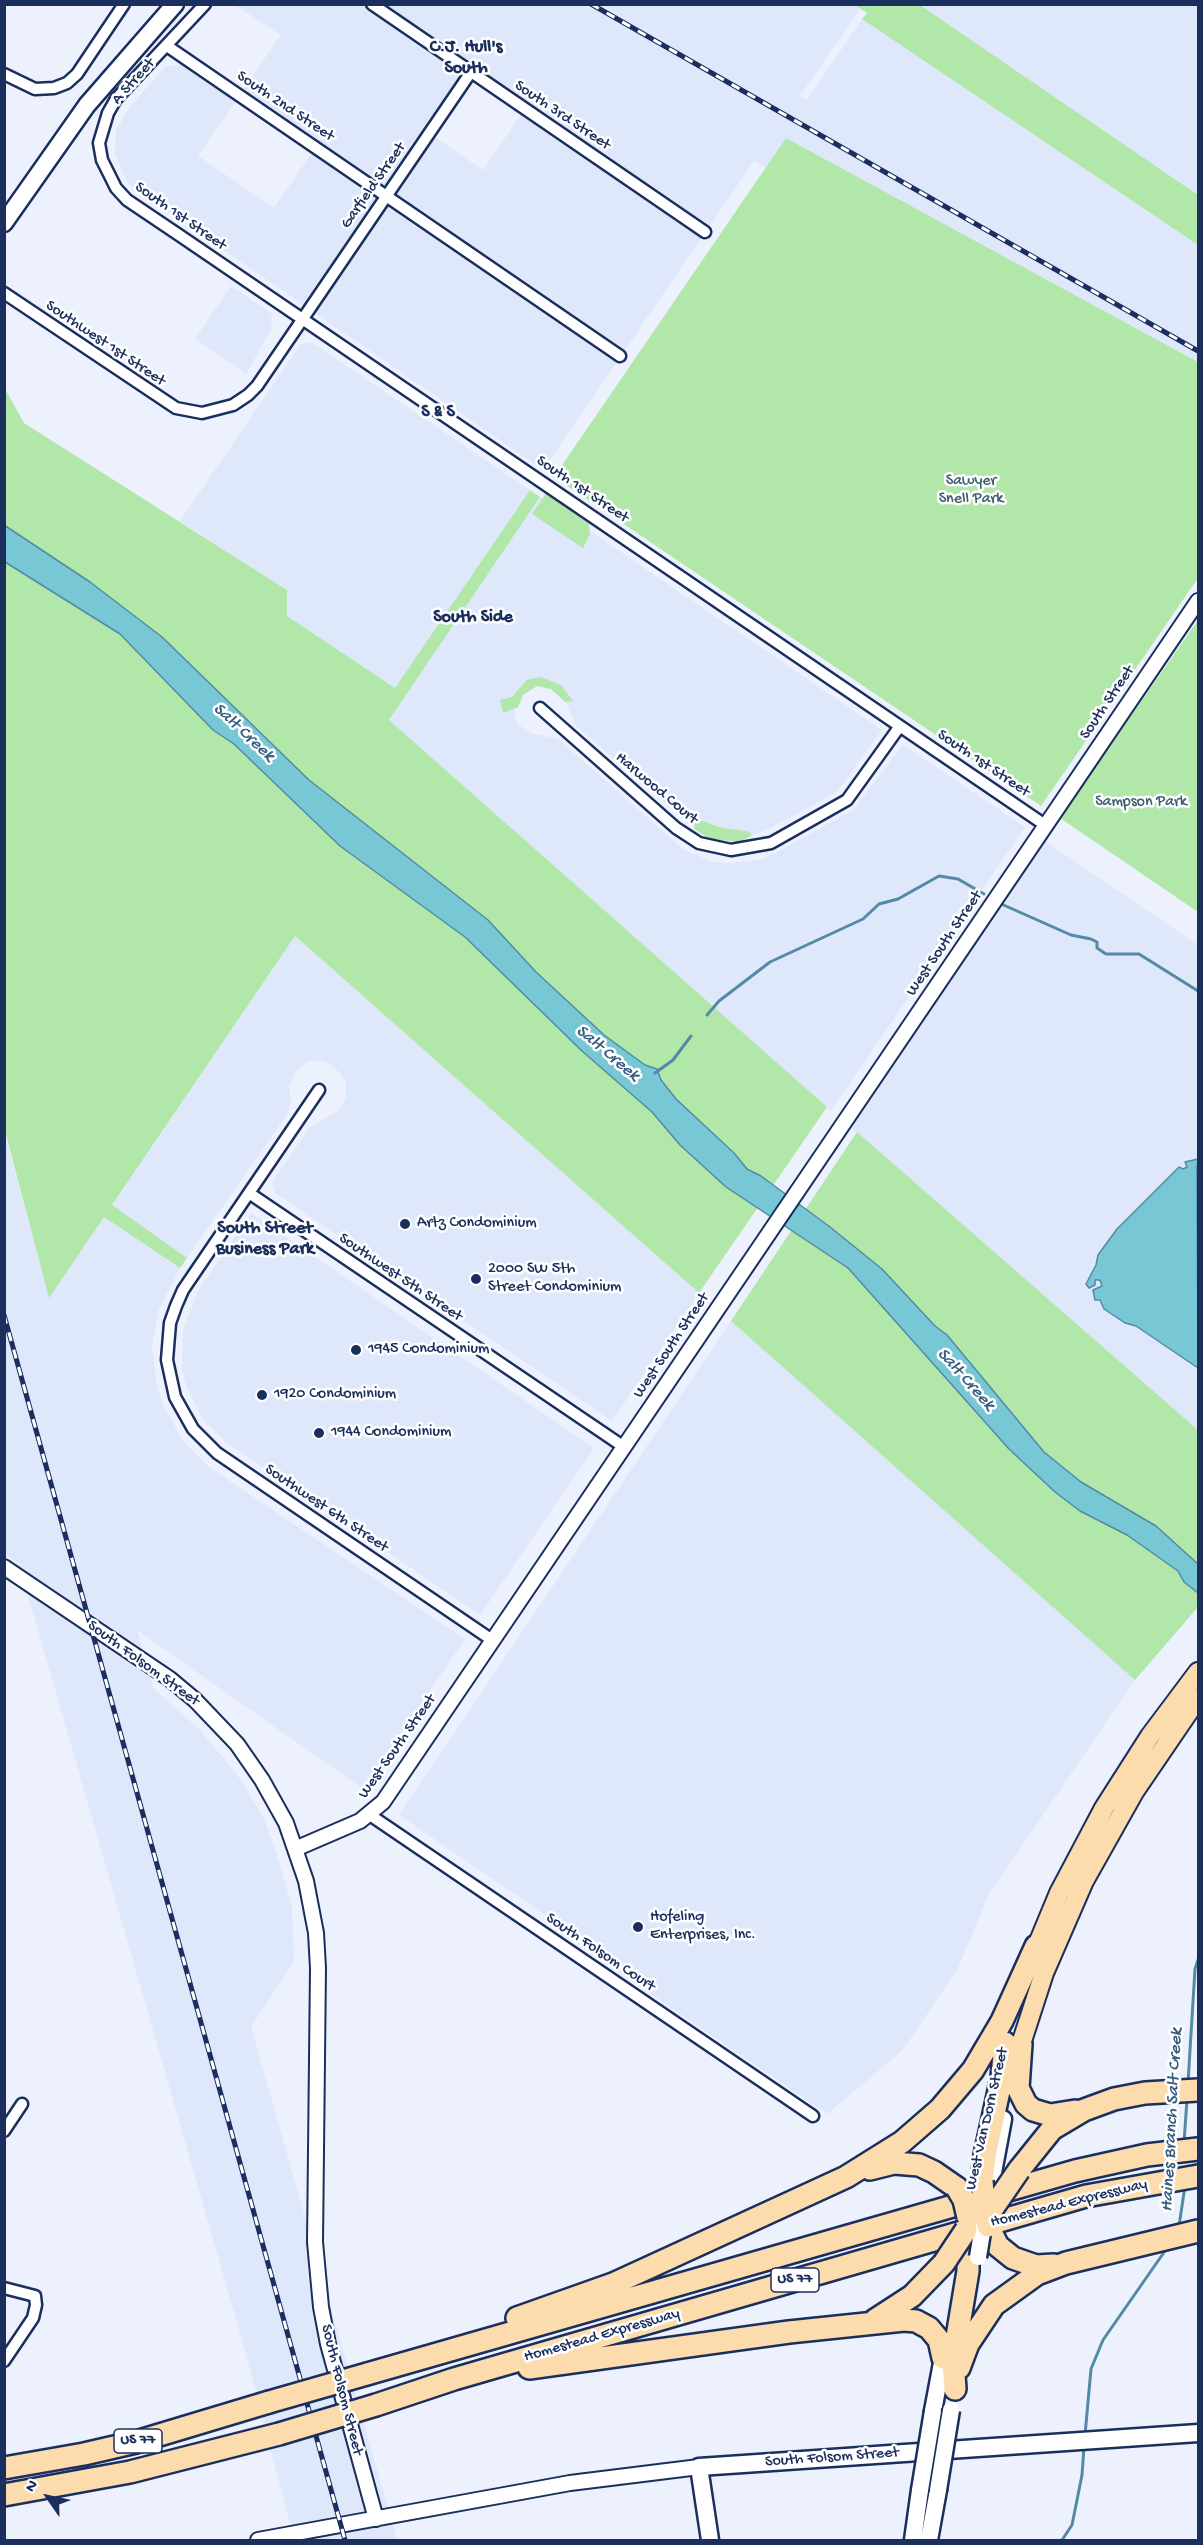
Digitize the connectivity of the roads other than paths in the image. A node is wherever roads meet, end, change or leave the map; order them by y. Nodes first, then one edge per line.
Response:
1 (124, 4) edge
2 (175, 4) edge
3 (205, 4) edge
4 (372, 4) edge
5 (167, 45) junction
6 (471, 72) junction
7 (4, 74) edge
8 (108, 175) joint
9 (387, 194) junction
10 (4, 224) edge
11 (705, 232) dead end
12 (4, 293) edge
13 (301, 317) junction
14 (620, 356) dead end
15 (192, 413) joint
16 (1198, 601) edge
17 (540, 708) dead end
18 (900, 726) junction
19 (1045, 825) junction
20 (319, 1090) dead end
21 (249, 1193) junction
22 (624, 1447) junction
23 (4, 1567) edge
24 (492, 1640) junction
25 (1198, 1672) edge
26 (1198, 1698) edge
27 (370, 1815) junction
28 (295, 1849) junction
29 (1036, 1946) junction
30 (1013, 2043) junction
31 (1198, 2090) edge
32 (22, 2104) dead end
33 (1099, 2104) junction
34 (813, 2116) dead end
35 (4, 2131) edge
36 (1198, 2149) edge
37 (1198, 2176) edge
38 (846, 2177) junction
39 (973, 2222) junction
40 (1198, 2231) edge
41 (1076, 2261) junction
42 (4, 2288) edge
43 (861, 2325) junction
44 (4, 2361) edge
45 (951, 2363) junction
46 (367, 2374) junction
47 (454, 2379) junction
48 (953, 2400) junction
49 (1198, 2433) edge
50 (699, 2467) junction
51 (4, 2468) edge
52 (4, 2495) edge
53 (376, 2519) junction
54 (258, 2541) edge
55 (710, 2541) edge
56 (913, 2541) edge
57 (929, 2541) edge

1 - 7 street
2 - 10 main road, A Street
3 - 5 street, A Street
4 - 6 street, South 3rd Street
5 - 8 street, A Street
5 - 9 street, South 2nd Street
6 - 9 street, Garfield Street
6 - 11 street, South 3rd Street
8 - 13 street, South 1st Street
9 - 13 street, Garfield Street
9 - 14 street, South 2nd Street
12 - 15 street, Southwest 1st Street
13 - 15 street, Garfield Street
13 - 18 street, South 1st Street
16 - 19 street, South Street
17 - 18 street, Harwood Court
18 - 19 street, South 1st Street
19 - 22 street, West South Street
20 - 21 street, Southwest 6th Street
21 - 22 street, Southwest 5th Street
21 - 24 street, Southwest 6th Street
22 - 24 street, West South Street
23 - 28 street, South Folsom Street
24 - 27 street, West South Street
25 - 29 main road, West Van Dorn Street
26 - 30 main road, West Van Dorn Street
27 - 28 street, West South Street
27 - 34 street, South Folsom Court
28 - 53 street, South Folsom Street
29 - 30 main road, West Van Dorn Street
29 - 38 highway
30 - 33 highway
30 - 39 highway
31 - 33 highway
32 - 35 street
33 - 39 highway, bridge
36 - 46 highway, Homestead Expressway / US 77
37 - 47 highway, Homestead Expressway / US 77
38 - 39 highway
38 - 46 highway
39 - 41 highway
39 - 43 highway
39 - 45 main road
39 - 48 highway
40 - 41 highway
41 - 45 highway
42 - 44 street
43 - 45 highway
43 - 47 highway
45 - 48 main road
45 - 56 main road, bridge
46 - 51 highway, Homestead Expressway / US 77, bridge
47 - 52 highway, Homestead Expressway / US 77, bridge
48 - 57 main road, bridge
49 - 50 main road, South Folsom Street
50 - 53 street, South Folsom Street
50 - 55 main road
53 - 54 street

